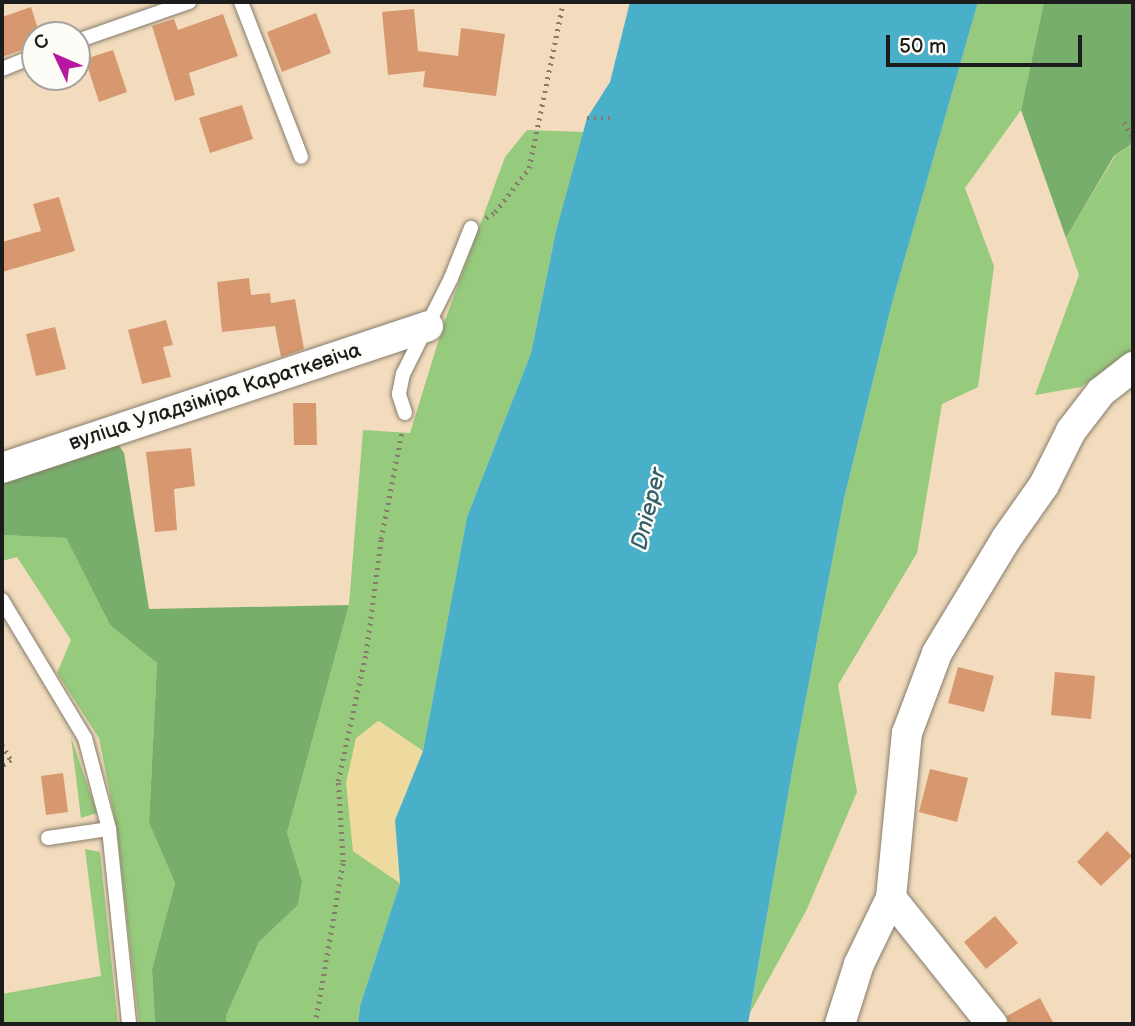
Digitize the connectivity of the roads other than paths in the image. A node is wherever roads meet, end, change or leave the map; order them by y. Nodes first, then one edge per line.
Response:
1 (189, 2) edge
2 (241, 2) edge
3 (91, 36) edge
4 (21, 62) edge
5 (2, 69) edge
6 (301, 157) dead end
7 (471, 228) road end
8 (428, 326) junction
9 (1133, 367) edge
10 (405, 412) road end
11 (2, 468) edge
12 (2, 600) edge
13 (109, 829) junction
14 (48, 838) dead end
15 (891, 898) junction
16 (982, 1020) edge
17 (129, 1024) edge
18 (840, 1024) edge

1 - 3 lane
2 - 6 lane
4 - 5 lane
7 - 8 lane
8 - 10 lane
8 - 11 street, вуліца Уладзіміра Караткевіча
9 - 15 street
12 - 13 lane
13 - 14 lane
13 - 17 lane
15 - 16 street
15 - 18 street

